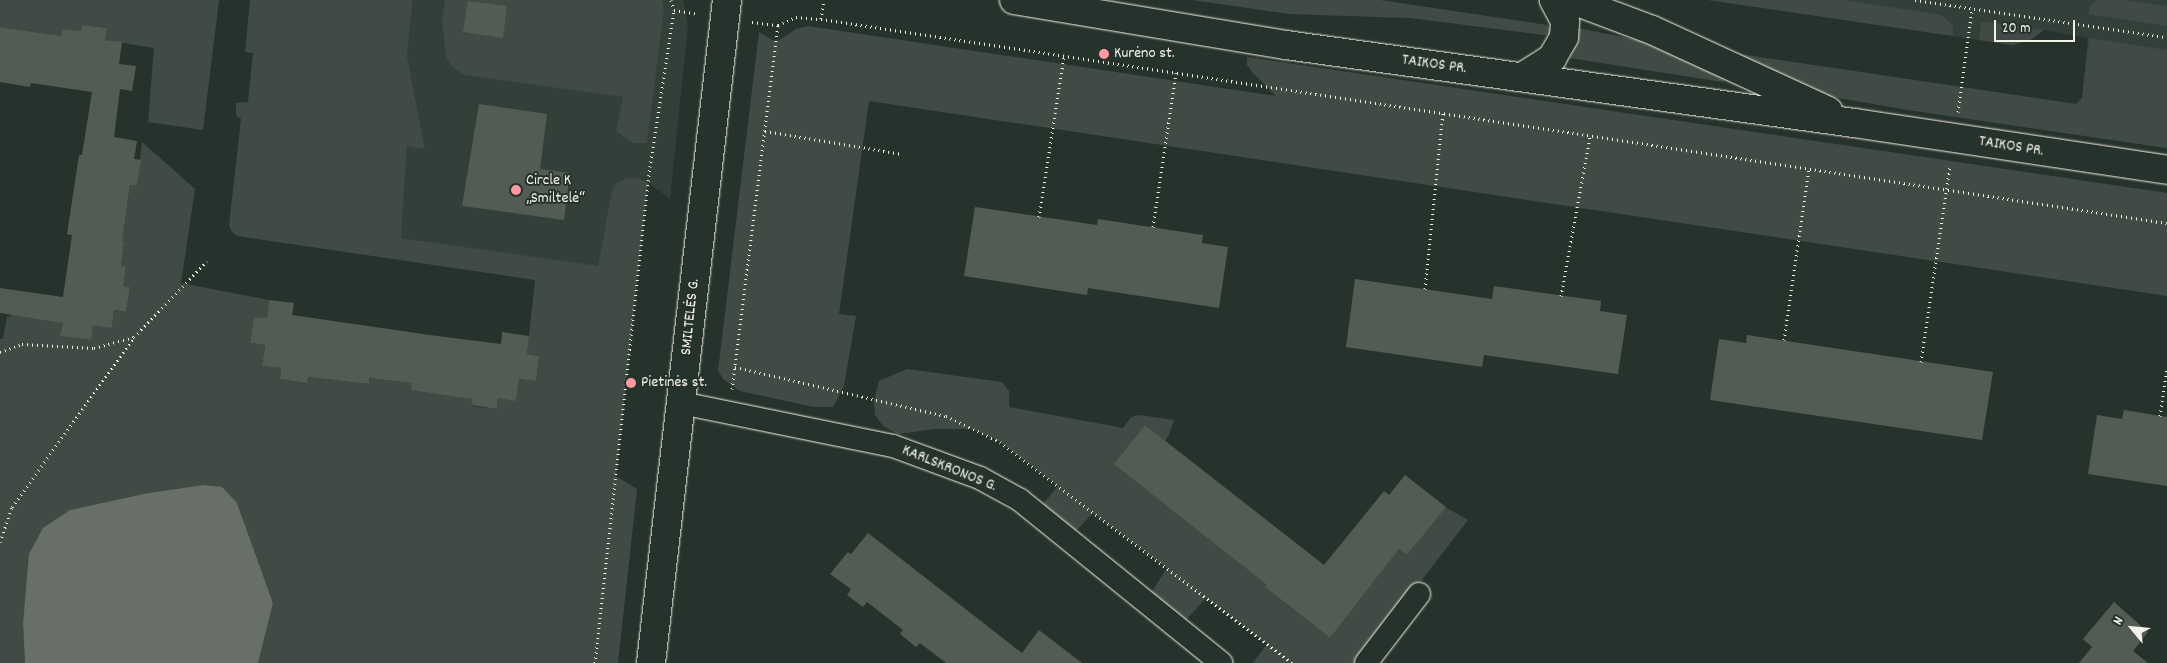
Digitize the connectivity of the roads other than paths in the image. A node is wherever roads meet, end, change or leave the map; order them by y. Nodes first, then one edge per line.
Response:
1 (1014, 0) edge
2 (1554, 0) edge
3 (1572, 0) edge
4 (726, 9) edge
5 (1522, 77) junction
6 (1854, 123) junction
7 (2167, 170) edge
8 (681, 402) junction
9 (1419, 594) dead end
10 (651, 663) edge
11 (1221, 663) edge
12 (1366, 663) edge

1 - 5 main road, TAIKOS PR.
2 - 5 main road
3 - 6 main road, TAIKOS PR.
4 - 8 main road, SMILTELĖS G.
5 - 6 main road, TAIKOS PR.
6 - 7 main road, TAIKOS PR.
8 - 10 main road, SMILTELĖS G.
8 - 11 street, KARLSKRONOS G.
9 - 12 street

